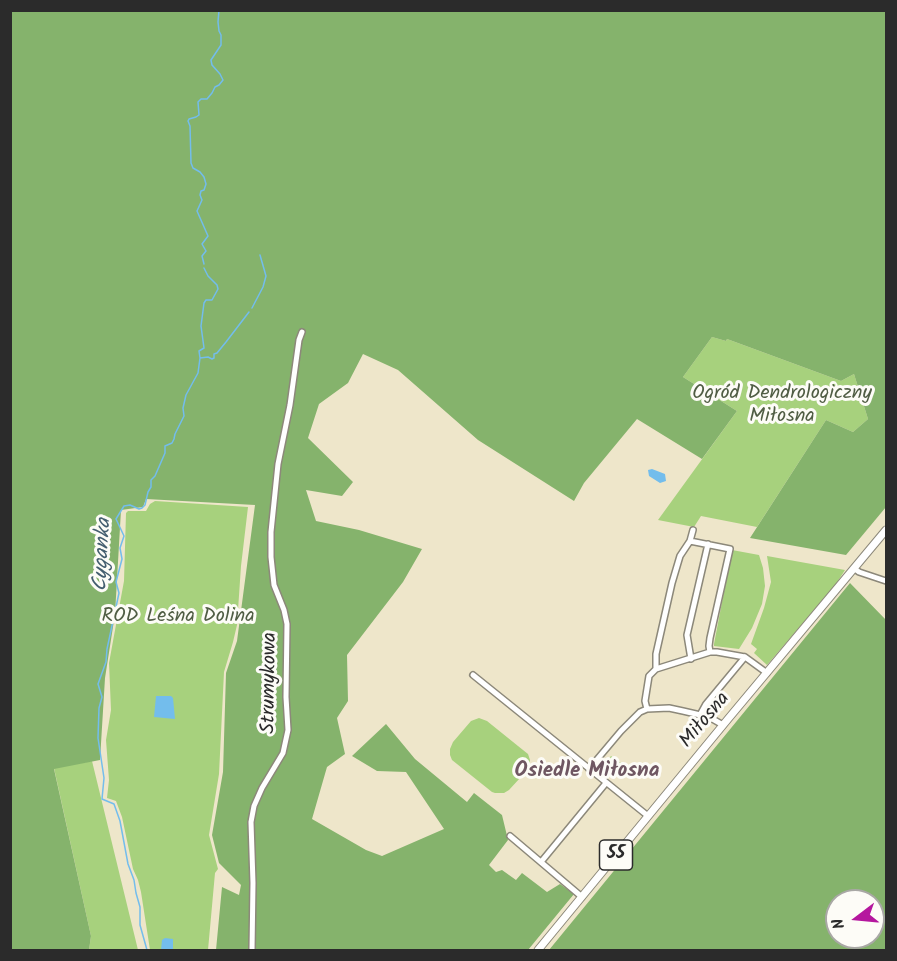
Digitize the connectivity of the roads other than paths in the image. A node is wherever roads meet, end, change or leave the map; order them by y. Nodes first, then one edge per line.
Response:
1 (302, 332) dead end
2 (693, 530) dead end
3 (886, 530) edge
4 (690, 541) junction
5 (708, 544) junction
6 (857, 566) junction
7 (886, 581) edge
8 (710, 652) junction
9 (746, 657) junction
10 (691, 658) junction
11 (656, 669) junction
12 (767, 673) junction
13 (473, 675) dead end
14 (647, 709) junction
15 (700, 715) junction
16 (723, 725) junction
17 (589, 769) junction
18 (606, 783) junction
19 (648, 816) junction
20 (510, 836) dead end
21 (541, 862) junction
22 (582, 897) junction
23 (252, 951) edge
24 (538, 951) edge

1 - 23 street, Strumykowa
2 - 4 street
3 - 6 main road, 55
4 - 5 street
4 - 11 street
5 - 8 street
5 - 10 street
6 - 7 street
6 - 12 main road, Miłosna / 55
8 - 9 street
8 - 10 street
9 - 12 street
9 - 15 street
10 - 11 street
11 - 14 street
12 - 16 main road, Miłosna / 55
13 - 17 street
14 - 15 street
14 - 17 street
15 - 16 street
16 - 19 main road, Miłosna / 55
17 - 18 street
18 - 19 street
18 - 21 street
19 - 22 main road, Miłosna / 55
20 - 21 street
21 - 22 street
22 - 24 main road, Miłosna / 55

